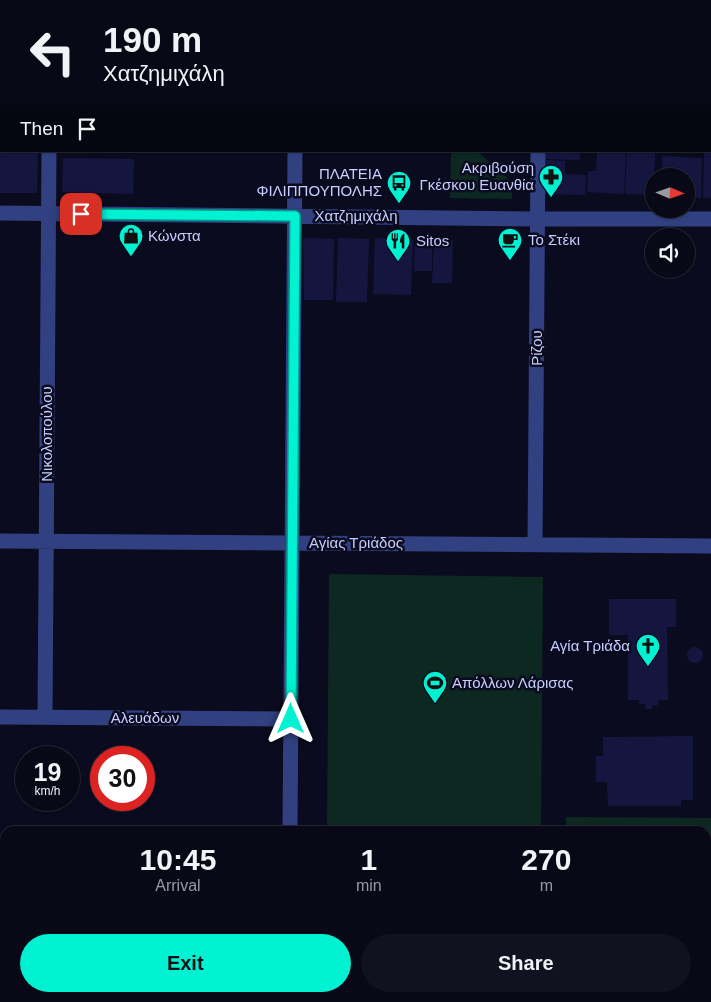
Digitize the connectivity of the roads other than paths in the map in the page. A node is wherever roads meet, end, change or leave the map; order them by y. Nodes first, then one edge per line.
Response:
1 (49, 152) edge
2 (295, 152) edge
3 (538, 152) edge
4 (0, 213) edge
5 (48, 214) junction
6 (295, 216) junction
7 (538, 219) junction
8 (711, 219) edge
9 (0, 541) edge
10 (46, 542) junction
11 (292, 542) junction
12 (535, 544) junction
13 (711, 546) edge
14 (0, 716) edge
15 (45, 717) junction
16 (291, 719) junction
17 (290, 826) edge

1 - 5 street, Νικολοπούλου
2 - 6 street
3 - 7 street, Ρίζου
4 - 5 street, Χατζημιχάλη
5 - 6 street, Χατζημιχάλη
5 - 10 street, Νικολοπούλου
6 - 7 street, Χατζημιχάλη
6 - 11 street
7 - 8 street, Χατζημιχάλη
7 - 12 street, Ρίζου
9 - 10 street, Αγίας Τριάδος
10 - 11 street, Αγίας Τριάδος
10 - 15 street, Νικολοπούλου
11 - 12 street, Αγίας Τριάδος
11 - 16 street
12 - 13 street, Αγίας Τριάδος
14 - 15 street, Αλευάδων
15 - 16 street, Αλευάδων
16 - 17 street

